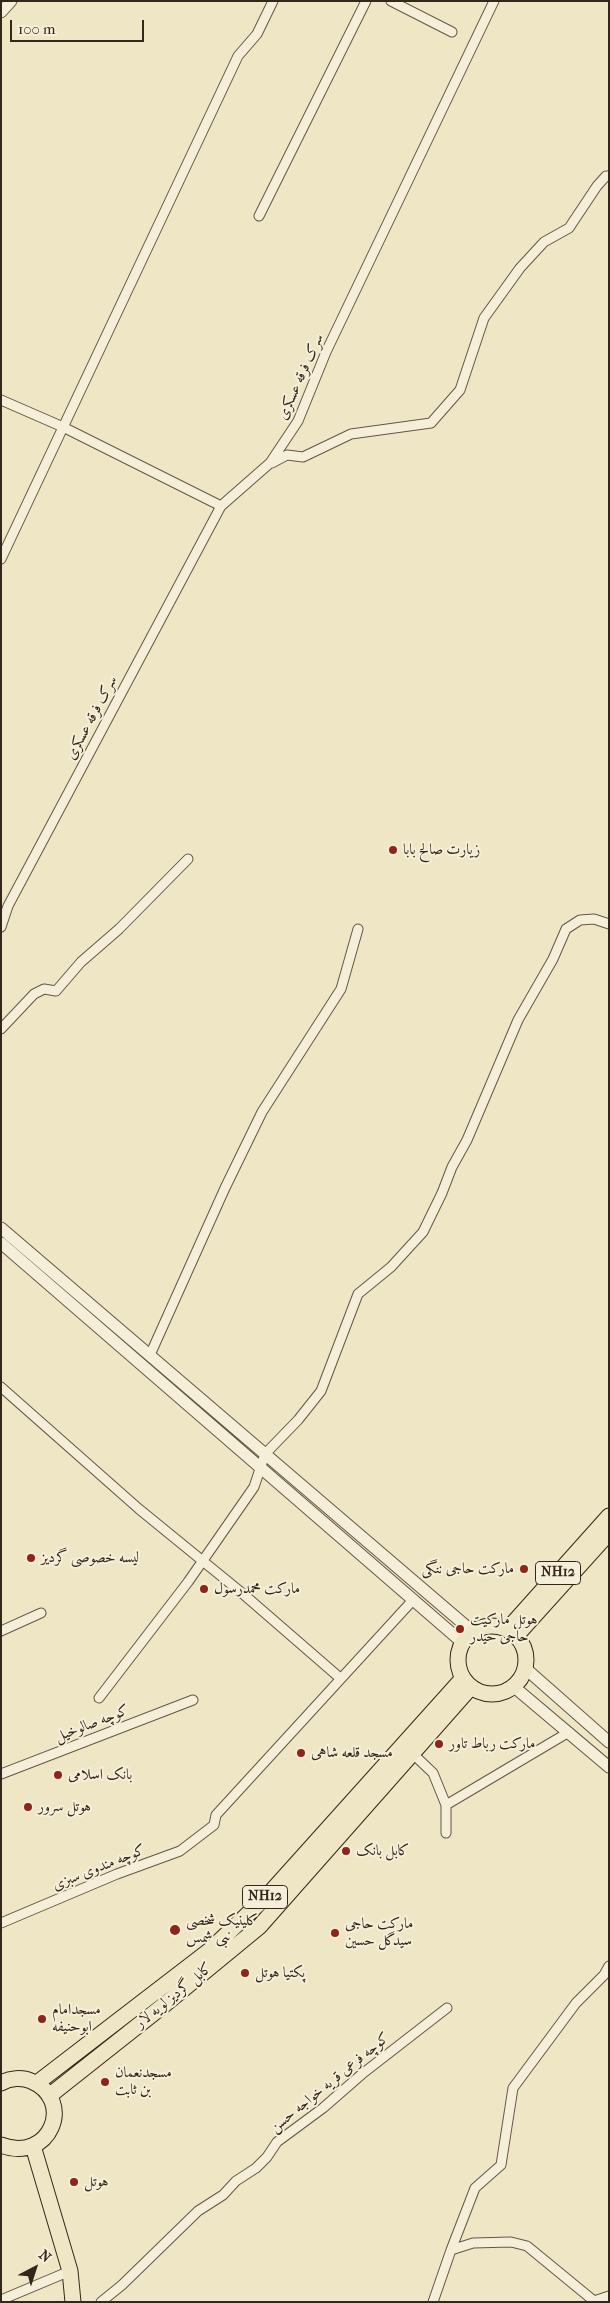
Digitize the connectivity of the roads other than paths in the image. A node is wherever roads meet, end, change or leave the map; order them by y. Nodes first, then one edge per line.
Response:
1 (11, 1) edge
2 (273, 1) edge
3 (366, 1) edge
4 (391, 1) edge
5 (494, 1) edge
6 (1, 12) edge
7 (452, 32) dead end
8 (609, 176) edge
9 (259, 216) dead end
10 (1, 400) edge
11 (63, 427) junction
12 (270, 463) junction
13 (221, 506) junction
14 (1, 559) edge
15 (188, 859) dead end
16 (609, 924) edge
17 (1, 927) edge
18 (358, 930) dead end
19 (1, 1029) edge
20 (1, 1228) edge
21 (1, 1243) edge
22 (150, 1355) junction
23 (1, 1387) edge
24 (265, 1454) junction
25 (260, 1468) junction
26 (609, 1516) edge
27 (609, 1533) edge
28 (203, 1561) junction
29 (413, 1600) junction
30 (41, 1613) dead end
31 (1, 1631) edge
32 (473, 1632) junction
33 (511, 1633) junction
34 (463, 1643) junction
35 (525, 1668) junction
36 (340, 1678) junction
37 (467, 1682) junction
38 (513, 1686) junction
39 (99, 1698) dead end
40 (193, 1700) dead end
41 (568, 1732) junction
42 (609, 1742) edge
43 (412, 1753) junction
44 (609, 1767) edge
45 (1, 1774) edge
46 (446, 1805) junction
47 (446, 1833) dead end
48 (1, 1923) edge
49 (609, 1966) edge
50 (447, 2008) dead end
51 (1, 2083) edge
52 (38, 2083) junction
53 (49, 2096) junction
54 (1, 2145) edge
55 (33, 2146) junction
56 (452, 2250) junction
57 (70, 2271) junction
58 (609, 2296) edge
59 (1, 2300) edge
60 (73, 2302) edge
61 (100, 2302) edge
62 (433, 2302) edge

1 - 6 street
2 - 11 street
3 - 9 street
4 - 7 street
5 - 12 street, سرک فرقه عسکری
8 - 12 street
10 - 11 street
11 - 13 street
11 - 14 street
12 - 13 street, سرک فرقه عسکری
13 - 17 street, سرک فرقه عسکری
15 - 19 street
16 - 24 street
18 - 22 street
20 - 22 street
21 - 25 street
22 - 24 street
23 - 28 street
24 - 25 street
24 - 32 street
25 - 28 street
25 - 29 street
26 - 33 highway, NH12
27 - 33 highway, NH12
28 - 36 street
28 - 39 street
29 - 34 street
29 - 36 street
30 - 31 street
32 - 33 highway
32 - 34 highway
33 - 35 highway
34 - 37 highway
35 - 38 highway
35 - 42 street
36 - 48 street, کوچه مندوی سبزی
37 - 38 highway
37 - 43 highway, کابل گردیز لویه لار / NH12
37 - 52 highway, کابل گردیز لویه لار / NH12
38 - 41 street
40 - 45 street, کوچه صالوخیل
41 - 44 street
41 - 46 street
43 - 46 street
43 - 53 highway, کابل گردیز لویه لار / NH12
46 - 47 street
49 - 56 street
50 - 61 street, کوچه فرعی قریه خواجه حسن
51 - 52 highway
52 - 53 highway
53 - 55 highway
54 - 55 highway
55 - 57 highway
56 - 58 street
56 - 62 street
57 - 59 street
57 - 60 highway

